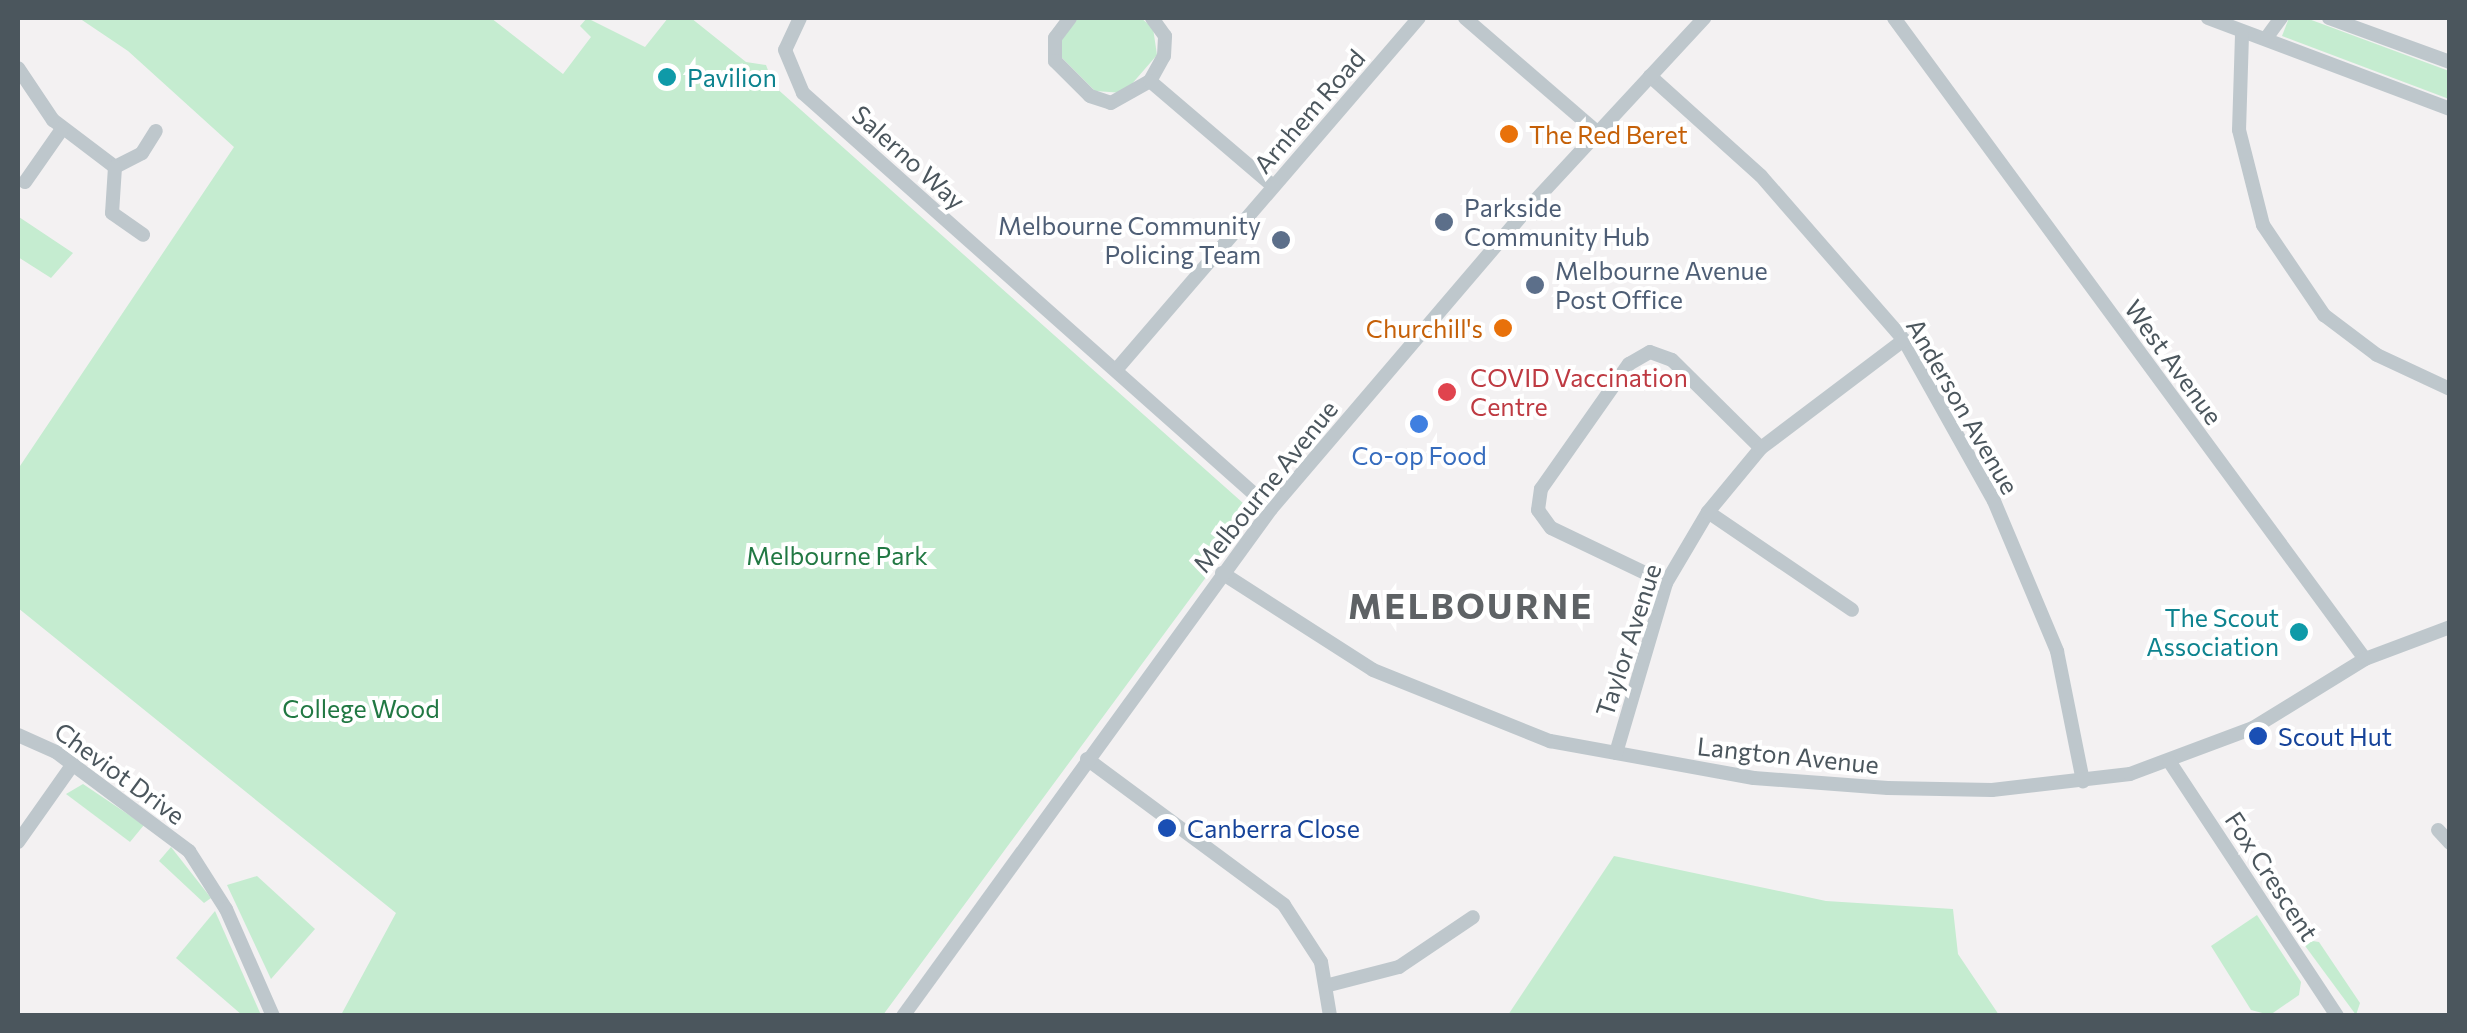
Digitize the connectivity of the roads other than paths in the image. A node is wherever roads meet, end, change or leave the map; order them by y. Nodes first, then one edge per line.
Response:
1 (800, 18) edge
2 (1070, 18) edge
3 (1152, 18) edge
4 (1419, 18) edge
5 (1464, 18) edge
6 (1704, 18) edge
7 (1894, 18) edge
8 (2208, 18) edge
9 (2282, 18) edge
10 (2328, 18) edge
11 (2236, 26) edge
12 (2267, 37) junction
13 (2450, 62) edge
14 (18, 68) edge
15 (1650, 76) junction
16 (1150, 81) junction
17 (2450, 109) edge
18 (62, 129) junction
19 (156, 130) dead end
20 (1597, 132) junction
21 (115, 167) junction
22 (25, 182) dead end
23 (1273, 186) junction
24 (143, 234) dead end
25 (1904, 340) junction
26 (1116, 370) junction
27 (2450, 389) edge
28 (1761, 448) junction
29 (1271, 509) junction
30 (1708, 512) junction
31 (1222, 574) junction
32 (1666, 582) junction
33 (1852, 610) dead end
34 (2450, 627) edge
35 (2365, 659) junction
36 (18, 735) edge
37 (1616, 753) junction
38 (1087, 759) junction
39 (2169, 761) junction
40 (73, 764) junction
41 (2084, 781) junction
42 (2438, 830) dead end
43 (18, 842) edge
44 (2450, 844) edge
45 (1472, 916) dead end
46 (1329, 985) junction
47 (274, 1016) edge
48 (903, 1016) edge
49 (1330, 1016) edge
50 (2337, 1016) edge

1 - 26 street, Salerno Way
2 - 16 street
3 - 16 street
4 - 23 street, Arnhem Road
5 - 20 street
6 - 15 street, Melbourne Avenue
7 - 35 street, West Avenue
8 - 11 street
9 - 12 street
10 - 13 street
11 - 12 street
11 - 27 street
12 - 17 street
14 - 18 street
15 - 20 street, Melbourne Avenue
15 - 25 street, Anderson Avenue
16 - 23 street
18 - 21 street
18 - 22 street
19 - 21 street
20 - 29 street, Melbourne Avenue
21 - 24 street
23 - 26 street, Arnhem Road
25 - 28 street, Taylor Avenue
25 - 41 street, Anderson Avenue
26 - 29 street, Salerno Way
28 - 30 street, Taylor Avenue
28 - 32 street
29 - 31 street, Melbourne Avenue
30 - 32 street, Taylor Avenue
30 - 33 street
31 - 37 street, Langton Avenue
31 - 38 street, Melbourne Avenue
32 - 37 street, Taylor Avenue
34 - 35 street
35 - 39 street, Langton Avenue
36 - 40 street, Cheviot Drive
37 - 41 street, Langton Avenue
38 - 46 street
38 - 48 street, Melbourne Avenue
39 - 41 street, Langton Avenue
39 - 50 street, Fox Crescent
40 - 43 street
40 - 47 street, Cheviot Drive
42 - 44 street
45 - 46 street
46 - 49 street

